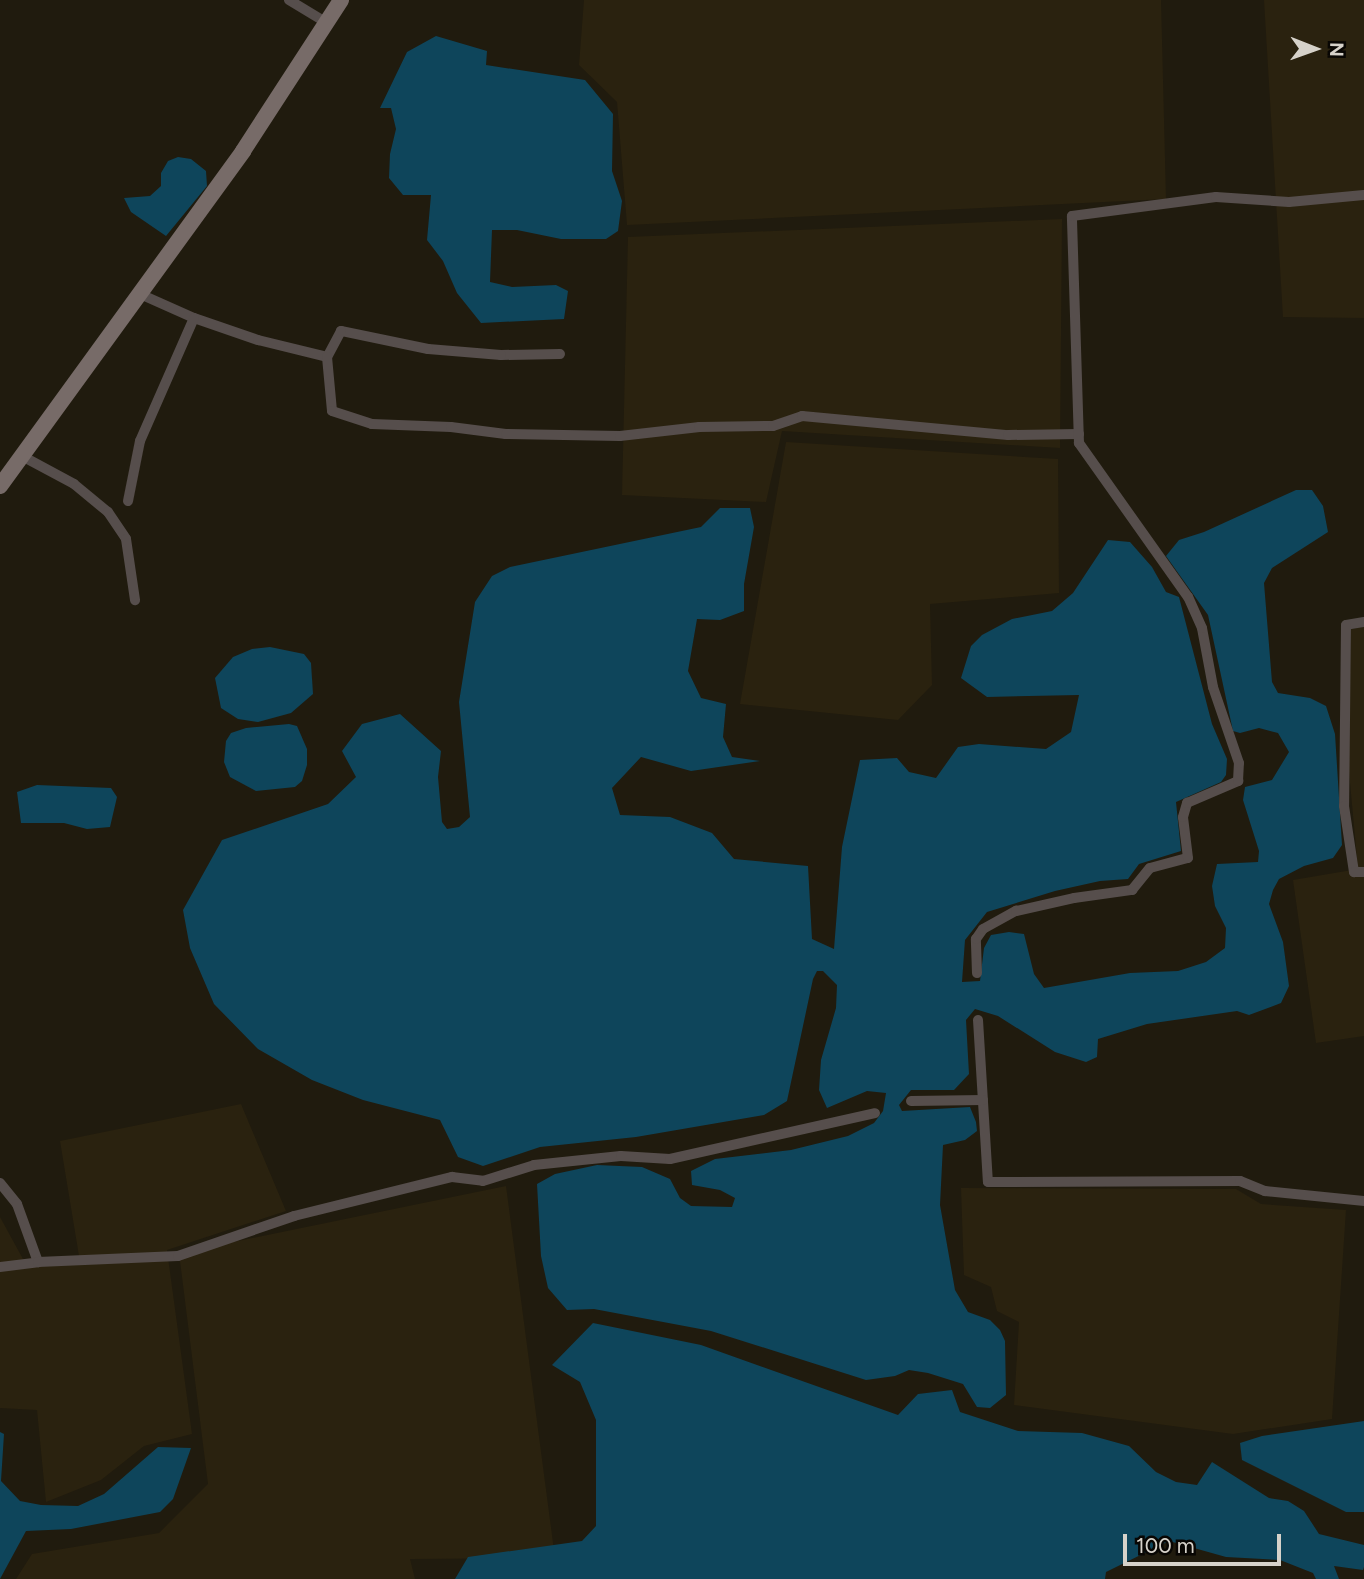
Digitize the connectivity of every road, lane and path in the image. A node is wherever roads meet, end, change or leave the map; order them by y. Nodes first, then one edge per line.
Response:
1 (289, 0) edge
2 (341, 0) edge
3 (327, 23) junction
4 (1364, 195) edge
5 (139, 294) junction
6 (194, 318) junction
7 (560, 354) dead end
8 (327, 357) junction
9 (1079, 434) junction
10 (22, 456) junction
11 (0, 486) edge
12 (128, 501) dead end
13 (135, 600) dead end
14 (1364, 622) edge
15 (1364, 872) edge
16 (977, 973) dead end
17 (978, 1020) dead end
18 (983, 1100) junction
19 (911, 1101) dead end
20 (875, 1113) dead end
21 (0, 1184) edge
22 (1364, 1201) edge
23 (38, 1262) junction
24 (0, 1267) edge

1 - 3 street
2 - 3 street
3 - 5 street
4 - 9 street
5 - 6 street
5 - 10 street
6 - 8 street
6 - 12 street
7 - 8 street
8 - 9 street
9 - 16 street
10 - 11 street
10 - 13 street
14 - 15 street
17 - 18 street
18 - 19 street
18 - 22 street
20 - 23 street
21 - 23 street
23 - 24 street

